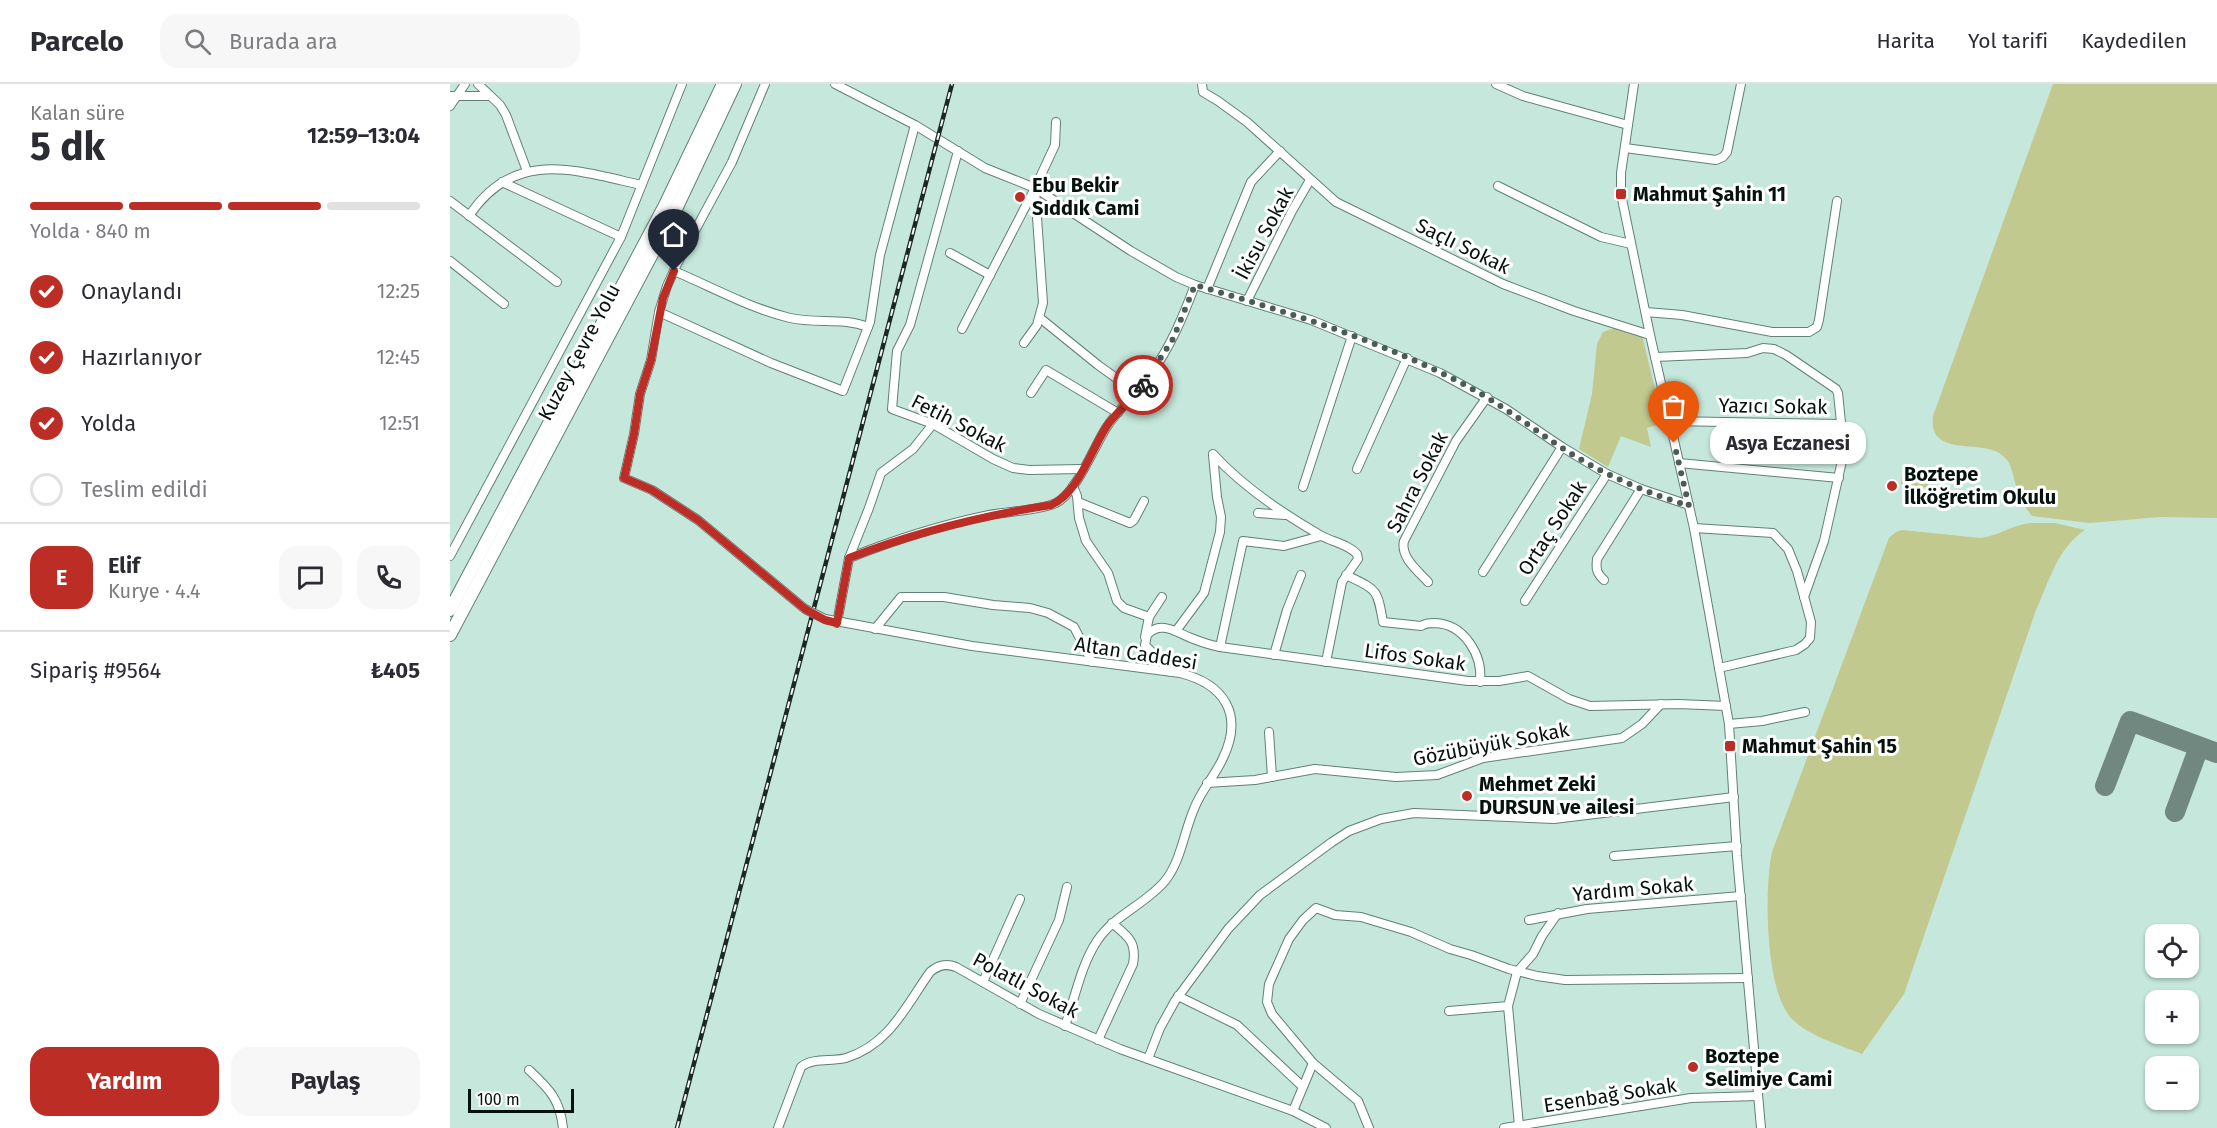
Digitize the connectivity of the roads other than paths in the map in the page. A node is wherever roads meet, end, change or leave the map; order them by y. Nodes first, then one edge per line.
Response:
1 (465, 84) edge
2 (478, 84) edge
3 (682, 84) edge
4 (723, 84) edge
5 (735, 84) edge
6 (765, 84) edge
7 (836, 84) edge
8 (1202, 84) edge
9 (1496, 84) edge
10 (1634, 84) edge
11 (1741, 84) edge
12 (453, 96) edge
13 (489, 96) junction
14 (450, 106) edge
15 (1056, 122) dead end
16 (915, 125) junction
17 (1628, 125) junction
18 (1625, 148) junction
19 (958, 151) junction
20 (1280, 151) junction
21 (527, 171) junction
22 (1310, 180) junction
23 (502, 182) junction
24 (641, 185) junction
25 (1498, 186) dead end
26 (1035, 188) junction
27 (450, 201) edge
28 (1837, 201) dead end
29 (457, 207) junction
30 (450, 214) edge
31 (469, 216) junction
32 (621, 237) junction
33 (1631, 244) junction
34 (950, 253) dead end
35 (450, 261) edge
36 (674, 271) junction
37 (990, 275) junction
38 (556, 282) dead end
39 (1195, 285) junction
40 (1207, 289) junction
41 (1247, 301) junction
42 (504, 304) dead end
43 (659, 312) junction
44 (1646, 312) junction
45 (1040, 318) junction
46 (868, 327) junction
47 (962, 329) dead end
48 (1650, 335) junction
49 (1352, 336) junction
50 (1024, 343) dead end
51 (1655, 357) junction
52 (1407, 358) junction
53 (1031, 393) dead end
54 (1137, 393) junction
55 (1487, 397) junction
56 (1118, 413) junction
57 (1669, 421) junction
58 (933, 424) junction
59 (1840, 424) junction
60 (1562, 447) junction
61 (1679, 463) junction
62 (1082, 469) junction
63 (1357, 469) dead end
64 (1607, 474) junction
65 (1839, 478) junction
66 (1073, 486) junction
67 (1303, 487) dead end
68 (1641, 489) junction
69 (1144, 501) dead end
70 (1078, 502) junction
71 (1689, 506) junction
72 (1258, 513) dead end
73 (1287, 515) junction
74 (1694, 528) junction
75 (1321, 536) junction
76 (450, 556) edge
77 (849, 558) junction
78 (1483, 572) dead end
79 (1301, 575) dead end
80 (1346, 575) junction
81 (1604, 579) dead end
82 (1428, 582) dead end
83 (1162, 597) dead end
84 (1804, 597) junction
85 (1525, 600) dead end
86 (450, 610) edge
87 (1149, 618) junction
88 (837, 623) junction
89 (875, 629) junction
90 (1176, 631) junction
91 (450, 635) edge
92 (1145, 639) junction
93 (1220, 647) junction
94 (1274, 655) junction
95 (1092, 662) junction
96 (1326, 662) junction
97 (1719, 668) junction
98 (1171, 672) junction
99 (1480, 682) junction
100 (1661, 704) junction
101 (1726, 706) junction
102 (1805, 712) dead end
103 (1729, 724) junction
104 (1269, 732) dead end
105 (1272, 777) junction
106 (1207, 783) junction
107 (1734, 797) junction
108 (1737, 846) junction
109 (1614, 856) dead end
110 (1067, 887) dead end
111 (1741, 896) junction
112 (1020, 899) dead end
113 (1558, 913) junction
114 (1529, 920) dead end
115 (1112, 924) junction
116 (1517, 972) junction
117 (1748, 978) junction
118 (983, 982) junction
119 (1178, 996) junction
120 (1020, 1004) junction
121 (1508, 1006) junction
122 (1449, 1011) dead end
123 (1065, 1026) junction
124 (1098, 1040) junction
125 (1148, 1059) junction
126 (1313, 1064) junction
127 (529, 1070) dead end
128 (1302, 1086) junction
129 (1758, 1096) junction
130 (1293, 1111) junction
131 (1522, 1126) edge
132 (563, 1128) edge
133 (778, 1128) edge
134 (1326, 1128) edge
135 (1369, 1128) edge
136 (1504, 1128) edge
137 (1761, 1128) edge

1 - 12 street
2 - 13 street
3 - 24 street
4 - 86 highway, Kuzey Çevre Yolu
5 - 91 highway, Kuzey Çevre Yolu
6 - 36 street
7 - 16 street
8 - 20 street, Saçlı Sokak
9 - 17 street
10 - 17 street
11 - 18 street
12 - 13 street
12 - 14 street
13 - 21 street
15 - 26 street
16 - 19 street
16 - 46 street
17 - 18 street
18 - 33 street
19 - 26 street
19 - 58 street, Fetih Sokak
20 - 22 street, Saçlı Sokak
20 - 40 street
21 - 23 street
21 - 24 street
22 - 41 street, İkisu Sokak
22 - 48 street, Saçlı Sokak
23 - 31 street
23 - 32 street
24 - 32 street
25 - 33 street
26 - 37 street
26 - 39 street
26 - 45 street
27 - 29 street
28 - 44 street
29 - 30 street
29 - 31 street
31 - 38 street
32 - 76 street
33 - 44 street
34 - 37 street
35 - 42 street
36 - 43 street
36 - 46 street
37 - 47 street
39 - 40 street
39 - 54 street
40 - 41 street
41 - 49 street
43 - 46 street
43 - 88 street, Altan Caddesi, bridge
44 - 48 street
45 - 50 street
45 - 54 street
48 - 51 street
49 - 52 street
49 - 67 street
51 - 57 street
51 - 59 street
52 - 55 street
52 - 63 street
53 - 56 street
54 - 56 street
55 - 60 street
55 - 82 street, Sahra Sokak
56 - 62 street
57 - 59 street, Yazıcı Sokak
57 - 61 street
58 - 62 street, Fetih Sokak
58 - 77 street
59 - 65 street
60 - 64 street
60 - 78 street
61 - 65 street
61 - 71 street
62 - 66 street
64 - 68 street
64 - 85 street, Ortaç Sokak
65 - 84 street
66 - 70 street
66 - 77 street
68 - 71 street
68 - 81 street
69 - 70 street
70 - 87 street
71 - 74 street
72 - 73 street
73 - 75 street
73 - 90 street
74 - 84 street
74 - 97 street
75 - 80 street
75 - 93 street
77 - 88 street
79 - 94 street
80 - 96 street
80 - 99 street
83 - 87 street
84 - 97 street
87 - 92 street
88 - 89 street, Altan Caddesi
89 - 95 street, Altan Caddesi
89 - 95 street
90 - 92 street, Lifos Sokak
90 - 93 street, Lifos Sokak
92 - 98 street
93 - 94 street, Lifos Sokak
94 - 96 street, Lifos Sokak
95 - 98 street, Altan Caddesi
96 - 99 street, Lifos Sokak
97 - 101 street
98 - 106 street, Altan Caddesi
99 - 100 street, Lifos Sokak
100 - 101 street, Lifos Sokak
100 - 105 street, Gözübüyük Sokak
101 - 103 street
102 - 103 street
103 - 107 street
104 - 105 street
105 - 106 street, Gözübüyük Sokak
106 - 115 street, Altan Caddesi
107 - 108 street
107 - 119 street
108 - 109 street
108 - 111 street
110 - 120 street
111 - 113 street, Yardım Sokak
111 - 117 street
112 - 118 street
113 - 114 street, Yardım Sokak
113 - 116 street
115 - 123 street, Altan Caddesi
115 - 124 street
116 - 117 street
116 - 121 street
116 - 126 street
117 - 129 street
118 - 120 street, Polatlı Sokak
118 - 133 street, Polatlı Sokak
119 - 125 street
119 - 128 street
120 - 123 street, Polatlı Sokak
121 - 122 street
121 - 131 street
123 - 124 street, Polatlı Sokak
124 - 125 street, Polatlı Sokak
125 - 130 street, Polatlı Sokak
126 - 128 street
126 - 135 street
127 - 132 street
128 - 130 street
129 - 131 street, Esenbağ Sokak
129 - 137 street
130 - 134 street, Polatlı Sokak
131 - 136 street, Esenbağ Sokak

